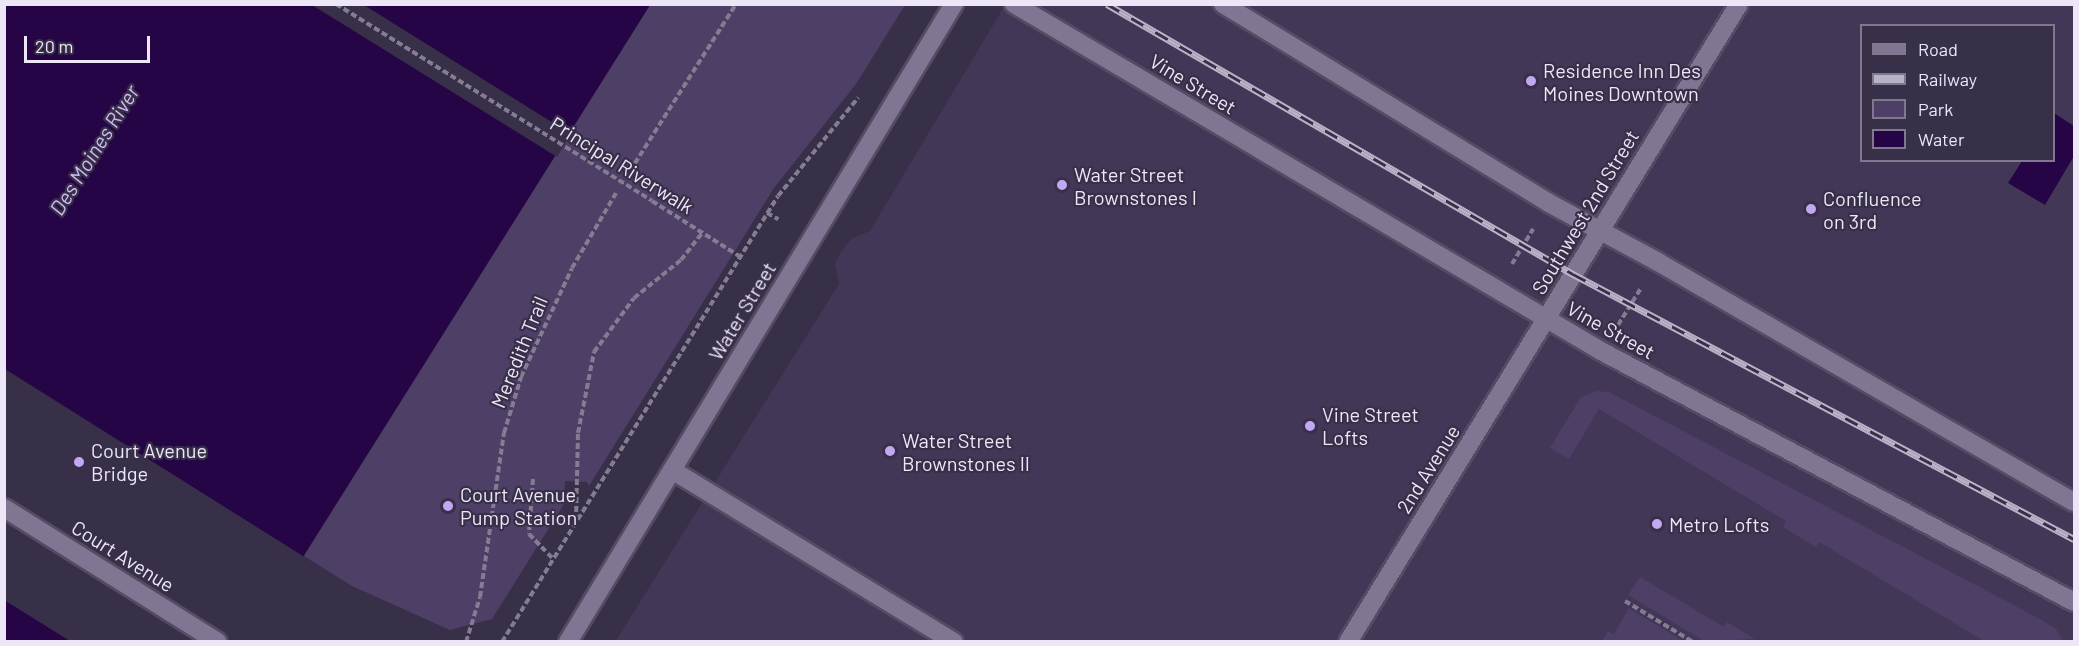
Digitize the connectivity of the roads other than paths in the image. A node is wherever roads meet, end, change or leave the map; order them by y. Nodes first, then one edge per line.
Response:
1 (954, 4) edge
2 (1014, 4) edge
3 (1223, 4) edge
4 (1739, 4) edge
5 (1597, 231) junction
6 (1546, 320) junction
7 (672, 470) junction
8 (2074, 502) edge
9 (4, 508) edge
10 (2074, 602) edge
11 (218, 642) edge
12 (568, 642) edge
13 (954, 642) edge
14 (1348, 642) edge

1 - 7 street, Water Street
2 - 6 street, Vine Street
3 - 5 street
4 - 5 street, Southwest 2nd Street
5 - 6 street, Southwest 2nd Street
5 - 8 street
6 - 10 street, Vine Street
6 - 14 street, 2nd Avenue
7 - 12 street, Water Street
7 - 13 street
9 - 11 street, Court Avenue

